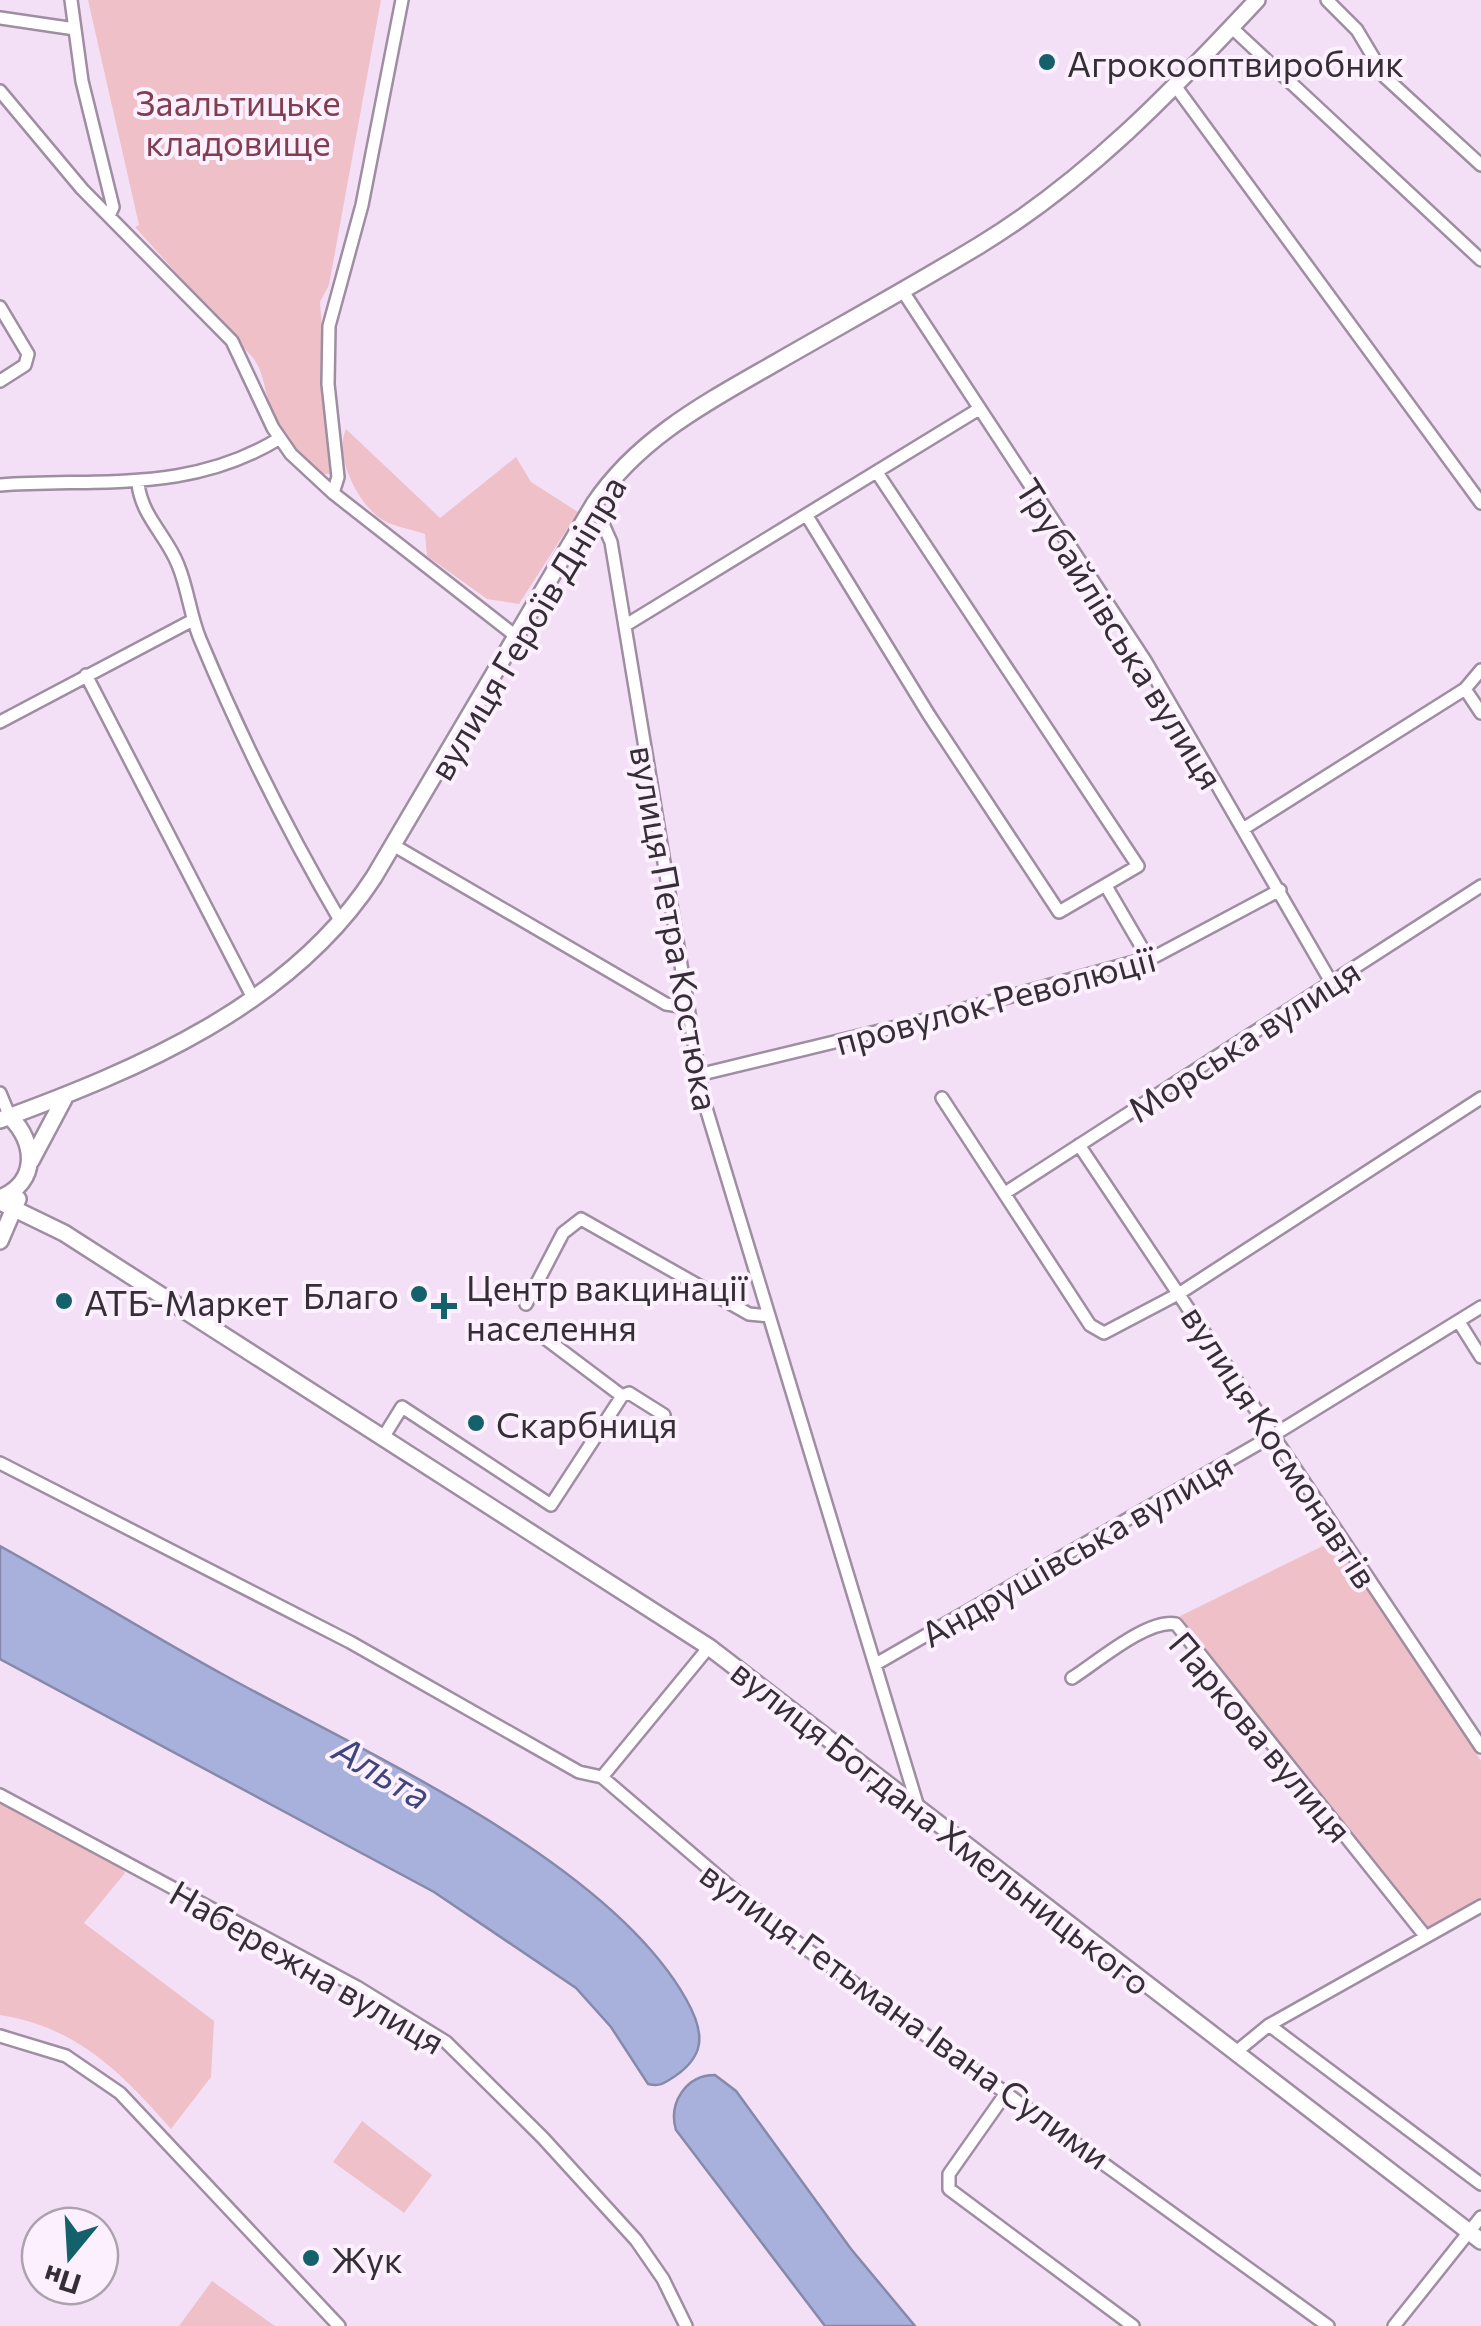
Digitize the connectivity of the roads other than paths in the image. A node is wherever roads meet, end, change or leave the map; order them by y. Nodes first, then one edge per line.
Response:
1 (71, 0) edge
2 (402, 0) edge
3 (1257, 0) edge
4 (1326, 0) edge
5 (0, 18) edge
6 (1232, 27) junction
7 (75, 29) junction
8 (1176, 87) junction
9 (0, 91) edge
10 (1481, 166) edge
11 (109, 216) junction
12 (1481, 260) edge
13 (902, 290) junction
14 (0, 307) edge
15 (0, 381) edge
16 (979, 408) junction
17 (280, 438) junction
18 (878, 474) junction
19 (138, 484) junction
20 (0, 485) edge
21 (333, 493) junction
22 (594, 504) junction
23 (1481, 504) edge
24 (807, 516) junction
25 (192, 620) junction
26 (626, 625) junction
27 (517, 637) junction
28 (1481, 670) edge
29 (86, 676) junction
30 (1465, 689) junction
31 (1481, 714) edge
32 (0, 722) edge
33 (1243, 829) junction
34 (393, 845) junction
35 (1106, 886) junction
36 (1481, 886) edge
37 (1280, 890) junction
38 (341, 922) junction
39 (1148, 958) junction
40 (1331, 982) junction
41 (253, 998) junction
42 (686, 1007) junction
43 (698, 1076) junction
44 (0, 1093) edge
45 (942, 1098) dead end
46 (1481, 1098) edge
47 (64, 1099) junction
48 (5, 1118) edge
49 (1080, 1145) junction
50 (28, 1168) junction
51 (1004, 1193) junction
52 (4, 1205) edge
53 (44, 1220) junction
54 (2, 1237) edge
55 (1180, 1293) junction
56 (526, 1304) dead end
57 (1481, 1307) edge
58 (769, 1316) junction
59 (1459, 1322) junction
60 (537, 1332) dead end
61 (1481, 1357) edge
62 (622, 1396) junction
63 (664, 1415) dead end
64 (384, 1436) junction
65 (1272, 1436) junction
66 (0, 1463) edge
67 (709, 1647) junction
68 (876, 1664) junction
69 (1072, 1678) dead end
70 (1481, 1747) edge
71 (602, 1777) junction
72 (0, 1795) edge
73 (918, 1808) junction
74 (1481, 1906) edge
75 (1426, 1937) junction
76 (1269, 2025) junction
77 (0, 2036) edge
78 (1236, 2052) junction
79 (1006, 2093) junction
80 (1481, 2184) edge
81 (1481, 2217) edge
82 (1475, 2236) edge
83 (339, 2326) edge
84 (686, 2326) edge
85 (1133, 2326) edge
86 (1328, 2326) edge
87 (1394, 2326) edge

1 - 7 street
2 - 21 street
3 - 6 main road, вулиця Героїв Дніпра
4 - 10 street
5 - 7 street
6 - 8 main road, вулиця Героїв Дніпра
6 - 12 street
7 - 11 street
8 - 13 main road, вулиця Героїв Дніпра
8 - 23 street
9 - 11 street
11 - 17 street
13 - 16 street, Трубайлівська вулиця
13 - 22 main road, вулиця Героїв Дніпра
14 - 15 street
16 - 18 street
16 - 33 street, Трубайлівська вулиця
17 - 19 street
17 - 21 street
18 - 24 street
18 - 35 street
19 - 20 street
19 - 25 street
21 - 27 street
22 - 26 street, вулиця Петра Костюка
22 - 27 main road, вулиця Героїв Дніпра
24 - 26 street
24 - 35 street
25 - 29 street
25 - 38 street
26 - 42 street, вулиця Петра Костюка
27 - 34 main road, вулиця Героїв Дніпра
28 - 30 street
29 - 32 street
29 - 41 street
30 - 31 street
30 - 33 street
33 - 37 street, Трубайлівська вулиця
34 - 38 main road, вулиця Героїв Дніпра
34 - 42 street
35 - 39 street
36 - 40 street, Морська вулиця
37 - 39 street, провулок Революції
37 - 40 street, Трубайлівська вулиця
38 - 41 main road, вулиця Героїв Дніпра
39 - 43 street, провулок Революції
40 - 49 street, Морська вулиця
41 - 47 main road, вулиця Героїв Дніпра
42 - 43 street, вулиця Петра Костюка
43 - 58 street, вулиця Петра Костюка
44 - 48 street
45 - 51 street
46 - 55 street
47 - 48 main road, вулиця Героїв Дніпра
47 - 50 main road
48 - 50 main road
49 - 51 street, Морська вулиця
49 - 55 street, вулиця Космонавтів
50 - 52 main road
50 - 53 main road
51 - 55 street
52 - 53 main road, вулиця Богдана Хмельницького
52 - 54 main road
53 - 54 main road
53 - 64 main road, вулиця Богдана Хмельницького
55 - 65 street, вулиця Космонавтів
56 - 58 street
57 - 59 street, Андрушівська вулиця
58 - 68 street, вулиця Петра Костюка
59 - 61 street
59 - 65 street, Андрушівська вулиця
60 - 62 street
62 - 63 street
62 - 64 street
64 - 67 main road, вулиця Богдана Хмельницького
65 - 68 street, Андрушівська вулиця
65 - 70 street, вулиця Космонавтів
66 - 71 street, вулиця Гетьмана Івана Сулими
67 - 71 street
67 - 73 main road, вулиця Богдана Хмельницького
68 - 73 street, вулиця Петра Костюка
69 - 75 street, Паркова вулиця
71 - 79 street, вулиця Гетьмана Івана Сулими
72 - 84 street, Набережна вулиця
73 - 78 main road, вулиця Богдана Хмельницького
74 - 75 street
75 - 76 street
76 - 78 street
76 - 80 street
77 - 83 street
78 - 82 main road, вулиця Богдана Хмельницького
79 - 85 street
79 - 86 street, вулиця Гетьмана Івана Сулими
81 - 82 street
82 - 87 street

